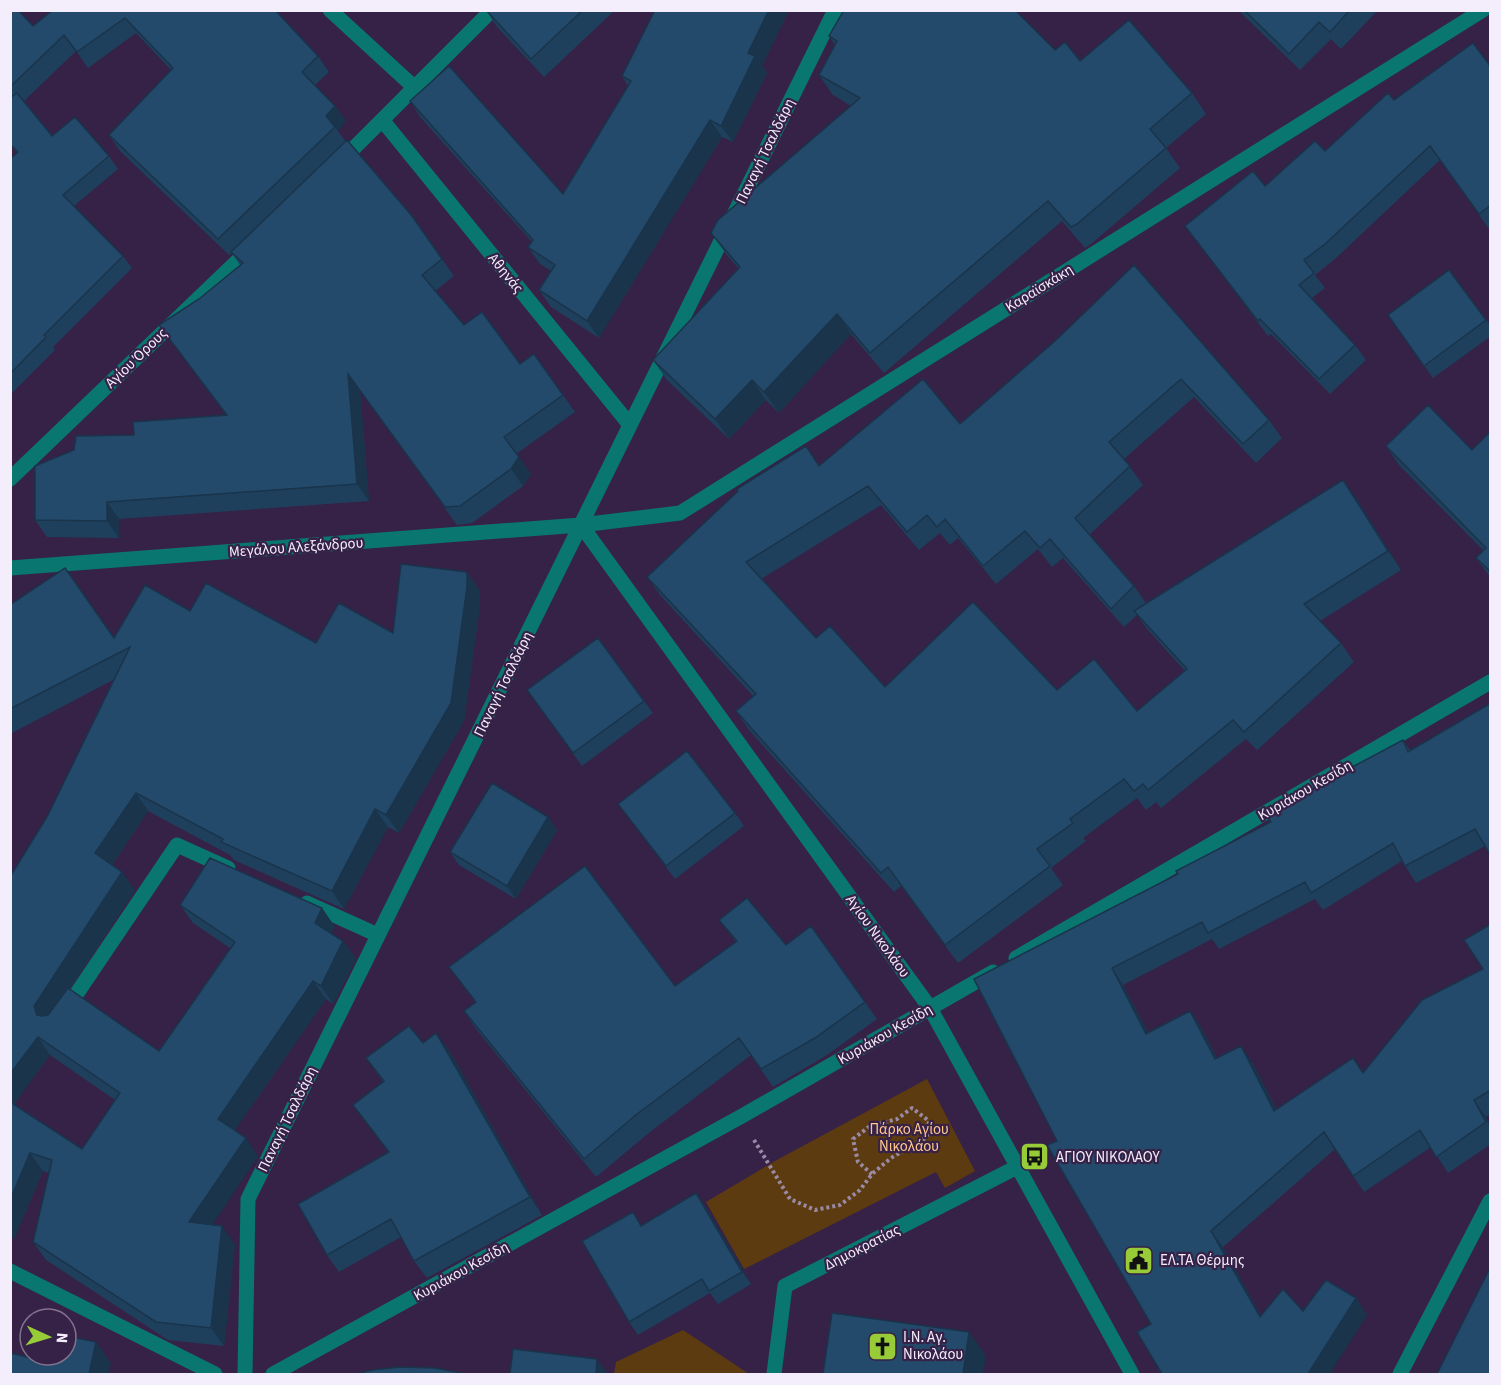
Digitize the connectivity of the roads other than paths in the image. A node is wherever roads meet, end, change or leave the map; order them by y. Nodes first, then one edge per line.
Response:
1 (330, 10) edge
2 (492, 10) edge
3 (835, 10) edge
4 (1482, 10) edge
5 (415, 88) junction
6 (383, 121) junction
7 (332, 170) edge
8 (264, 235) edge
9 (630, 425) junction
10 (10, 479) edge
11 (581, 525) junction
12 (10, 568) edge
13 (1491, 682) edge
14 (241, 874) edge
15 (294, 897) edge
16 (378, 935) junction
17 (930, 1008) junction
18 (56, 1025) edge
19 (1017, 1167) junction
20 (1491, 1201) edge
21 (10, 1271) edge
22 (215, 1374) edge
23 (245, 1374) edge
24 (273, 1374) edge
25 (774, 1374) edge
26 (1132, 1374) edge
27 (1400, 1374) edge

1 - 5 street
2 - 5 street
3 - 9 street, Παναγή Τσαλδάρη
4 - 11 street, Καραϊσκάκη
5 - 6 street
6 - 7 street
6 - 9 street, Αθηνάς
8 - 10 street, Αγίου Όρους
9 - 11 street, Παναγή Τσαλδάρη
11 - 12 street, Μεγάλου Αλεξάνδρου
11 - 16 street, Παναγή Τσαλδάρη
11 - 17 street, Αγίου Νικολάου
13 - 17 street, Κυριάκου Κεσίδη
14 - 18 street
15 - 16 street
16 - 23 street, Παναγή Τσαλδάρη
17 - 19 street, Αγίου Νικολάου
17 - 24 street, Κυριάκου Κεσίδη
19 - 25 street, Δημοκρατίας
19 - 26 street, Αγίου Νικολάου
20 - 27 street
21 - 22 street

